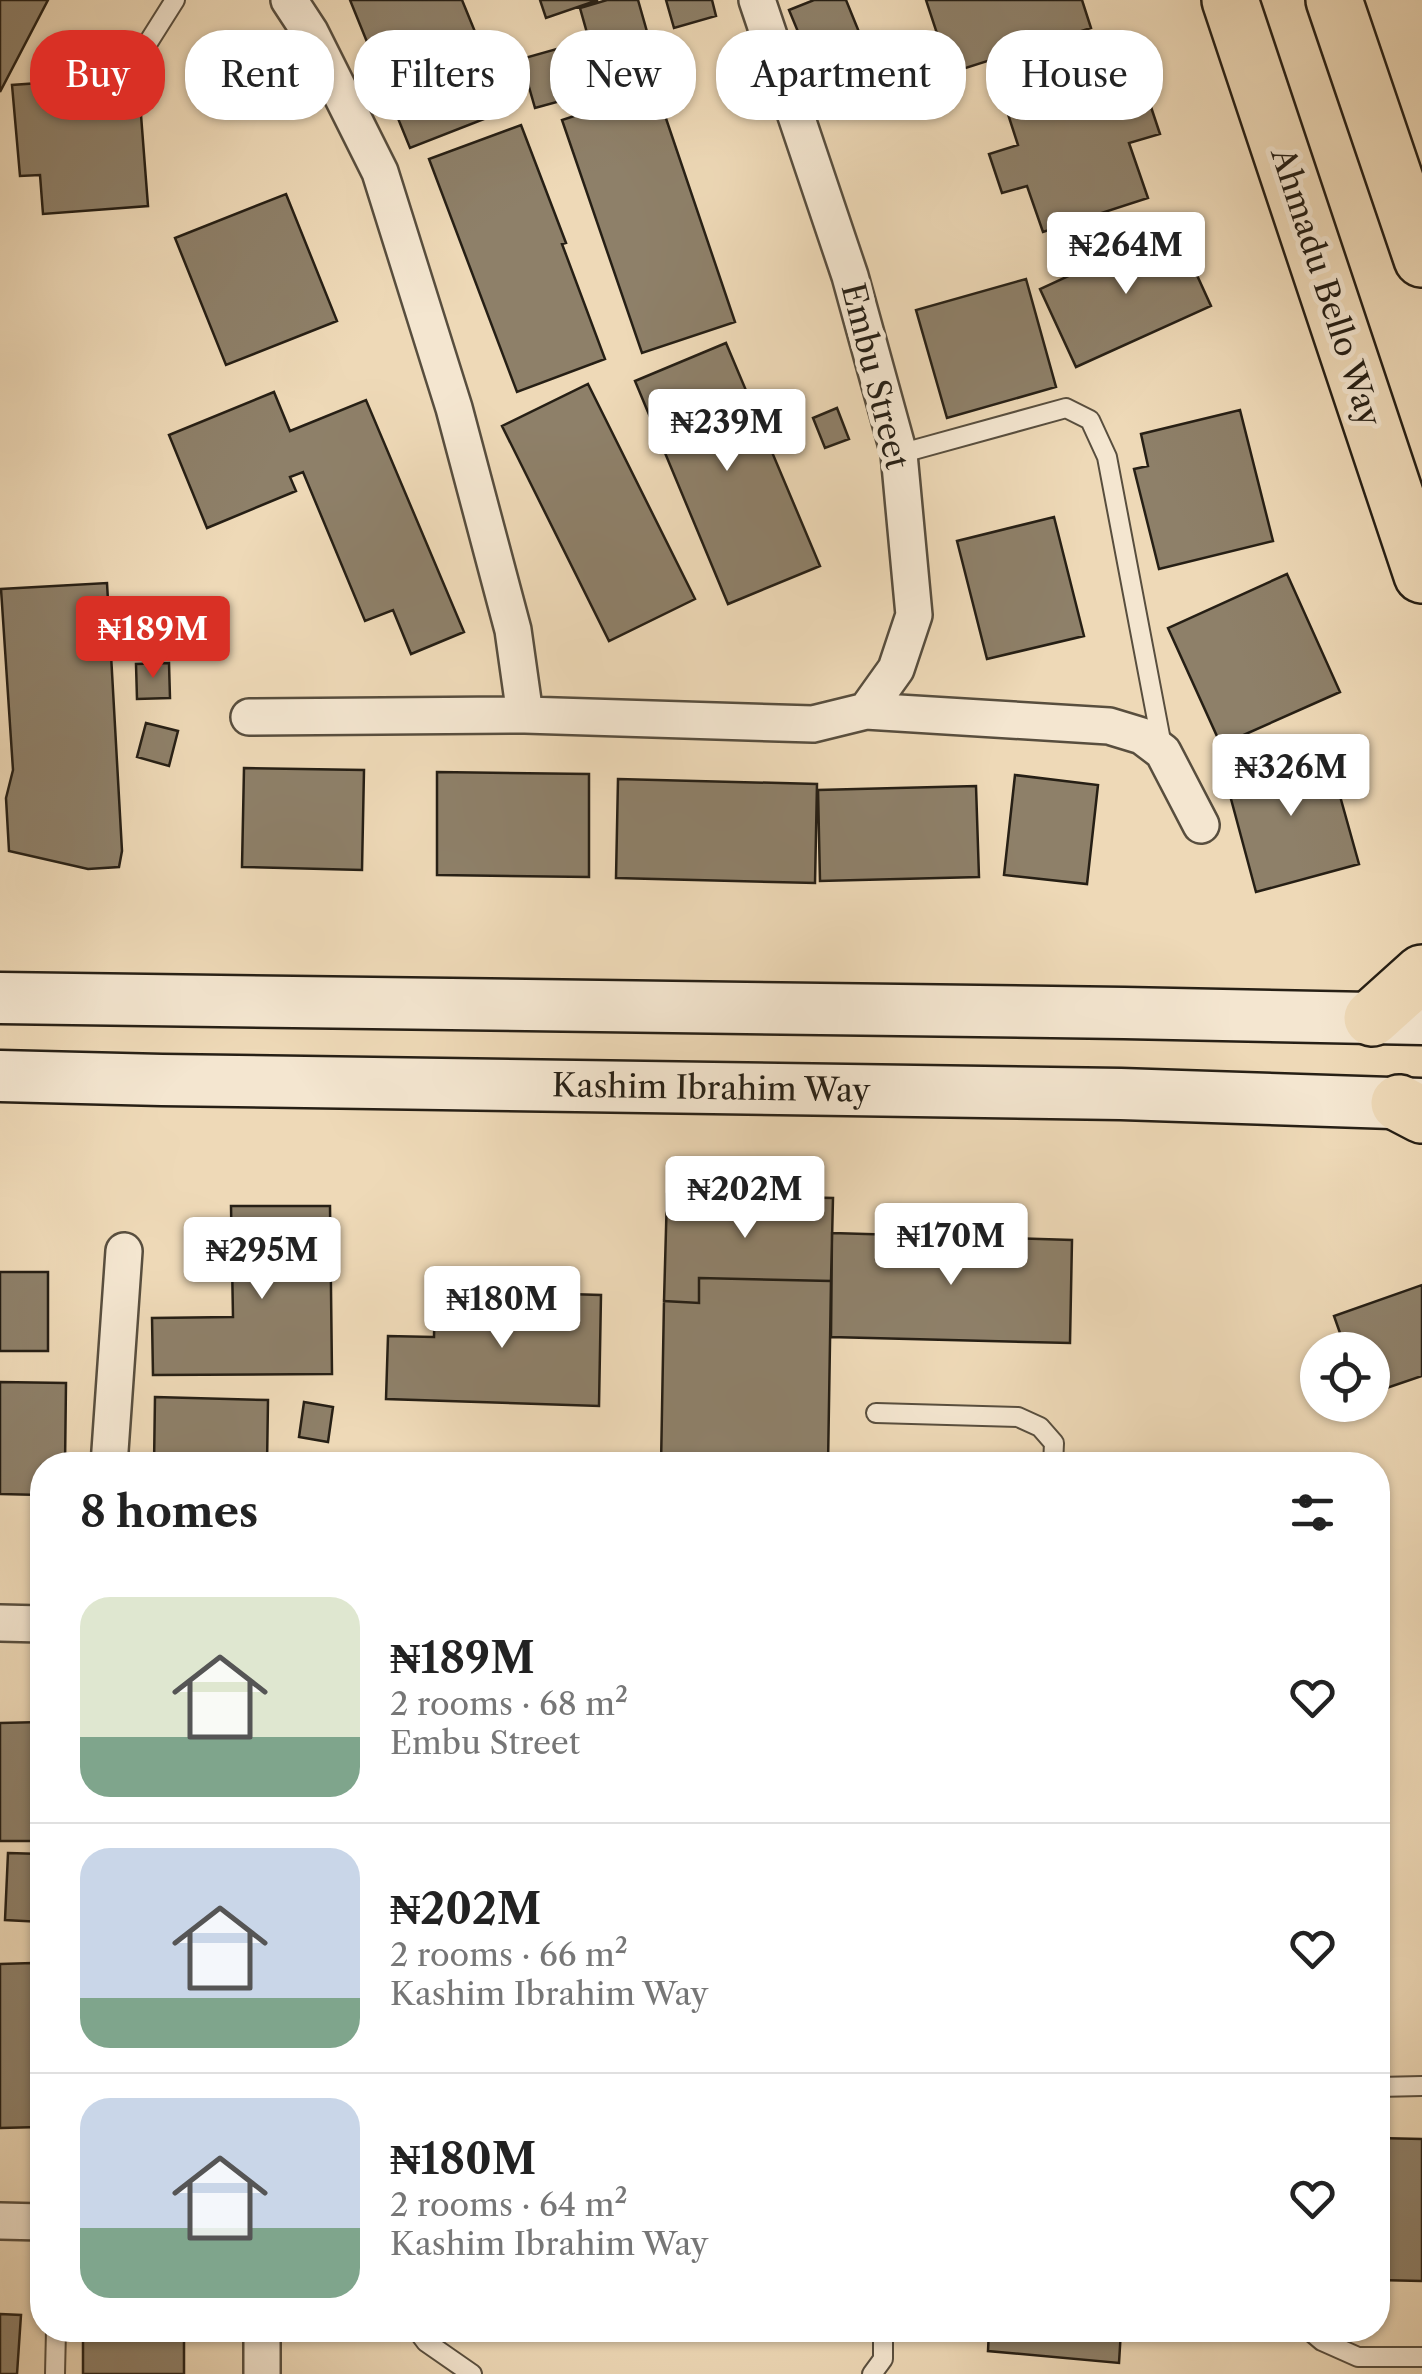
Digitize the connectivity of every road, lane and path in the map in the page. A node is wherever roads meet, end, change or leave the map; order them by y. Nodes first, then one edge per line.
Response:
1 (175, 0) edge
2 (290, 0) edge
3 (757, 0) edge
4 (1230, 0) edge
5 (1334, 0) edge
6 (156, 30) edge
7 (1422, 259) edge
8 (899, 454) junction
9 (1422, 575) edge
10 (866, 711) junction
11 (524, 716) junction
12 (249, 717) dead end
13 (1163, 752) junction
14 (1200, 824) dead end
15 (1422, 972) edge
16 (0, 998) edge
17 (1397, 1018) edge
18 (0, 1076) edge
19 (1414, 1107) edge
20 (124, 1251) dead end
21 (876, 1413) dead end
22 (110, 1452) edge
23 (1054, 1452) edge
24 (0, 1623) edge
25 (30, 1624) edge
26 (1390, 2086) edge
27 (1422, 2086) edge
28 (0, 2222) edge
29 (30, 2222) edge
30 (55, 2342) edge
31 (262, 2342) edge
32 (426, 2342) edge
33 (884, 2342) edge
34 (1324, 2342) edge
35 (1422, 2357) edge
36 (54, 2374) edge
37 (262, 2374) edge
38 (472, 2374) edge
39 (872, 2374) edge

1 - 6 lane
2 - 11 street
3 - 8 street, Embu Street
4 - 9 main road, Ahmadu Bello Way
5 - 7 main road
8 - 10 street, Embu Street
8 - 13 lane
10 - 11 street
10 - 13 street
11 - 12 street
13 - 14 street
15 - 17 main road
16 - 17 main road
18 - 19 main road, Kashim Ibrahim Way
20 - 22 street
21 - 23 lane
24 - 25 street
26 - 27 lane
28 - 29 street
30 - 36 lane
31 - 37 street
32 - 38 lane
33 - 39 lane
34 - 35 lane

